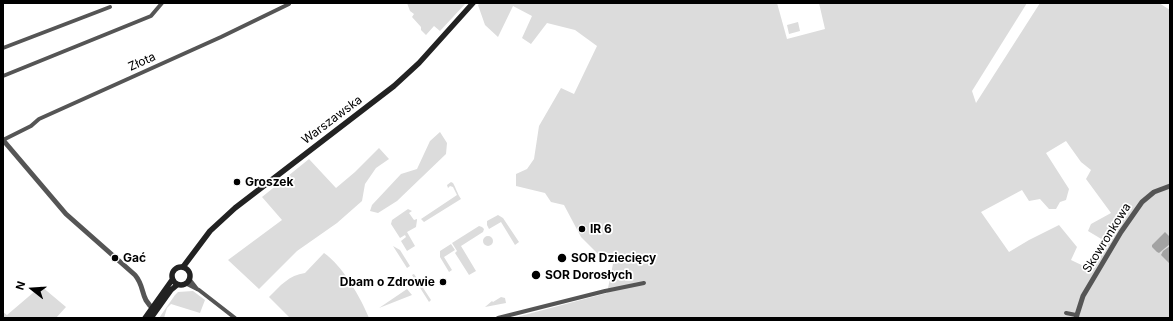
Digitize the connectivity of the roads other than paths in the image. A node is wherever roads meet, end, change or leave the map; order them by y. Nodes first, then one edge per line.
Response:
1 (162, 3) edge
2 (474, 3) edge
3 (289, 4) edge
4 (110, 7) dead end
5 (3, 48) edge
6 (3, 76) edge
7 (3, 140) edge
8 (1170, 186) edge
9 (185, 269) junction
10 (172, 280) junction
11 (188, 282) junction
12 (644, 283) dead end
13 (177, 285) junction
14 (154, 309) junction
15 (1066, 313) dead end
16 (1076, 317) edge
17 (145, 318) edge
18 (151, 318) edge
19 (235, 318) edge
20 (498, 318) edge

1 - 6 street
2 - 9 main road, Warszawska
3 - 7 street, Złota
4 - 5 street
7 - 14 street
8 - 16 street, Skowronkowa
9 - 10 main road
9 - 11 main road
10 - 13 main road
10 - 14 main road
11 - 13 main road
11 - 19 street
12 - 20 street
13 - 14 main road
14 - 17 main road
14 - 18 main road
15 - 16 street

